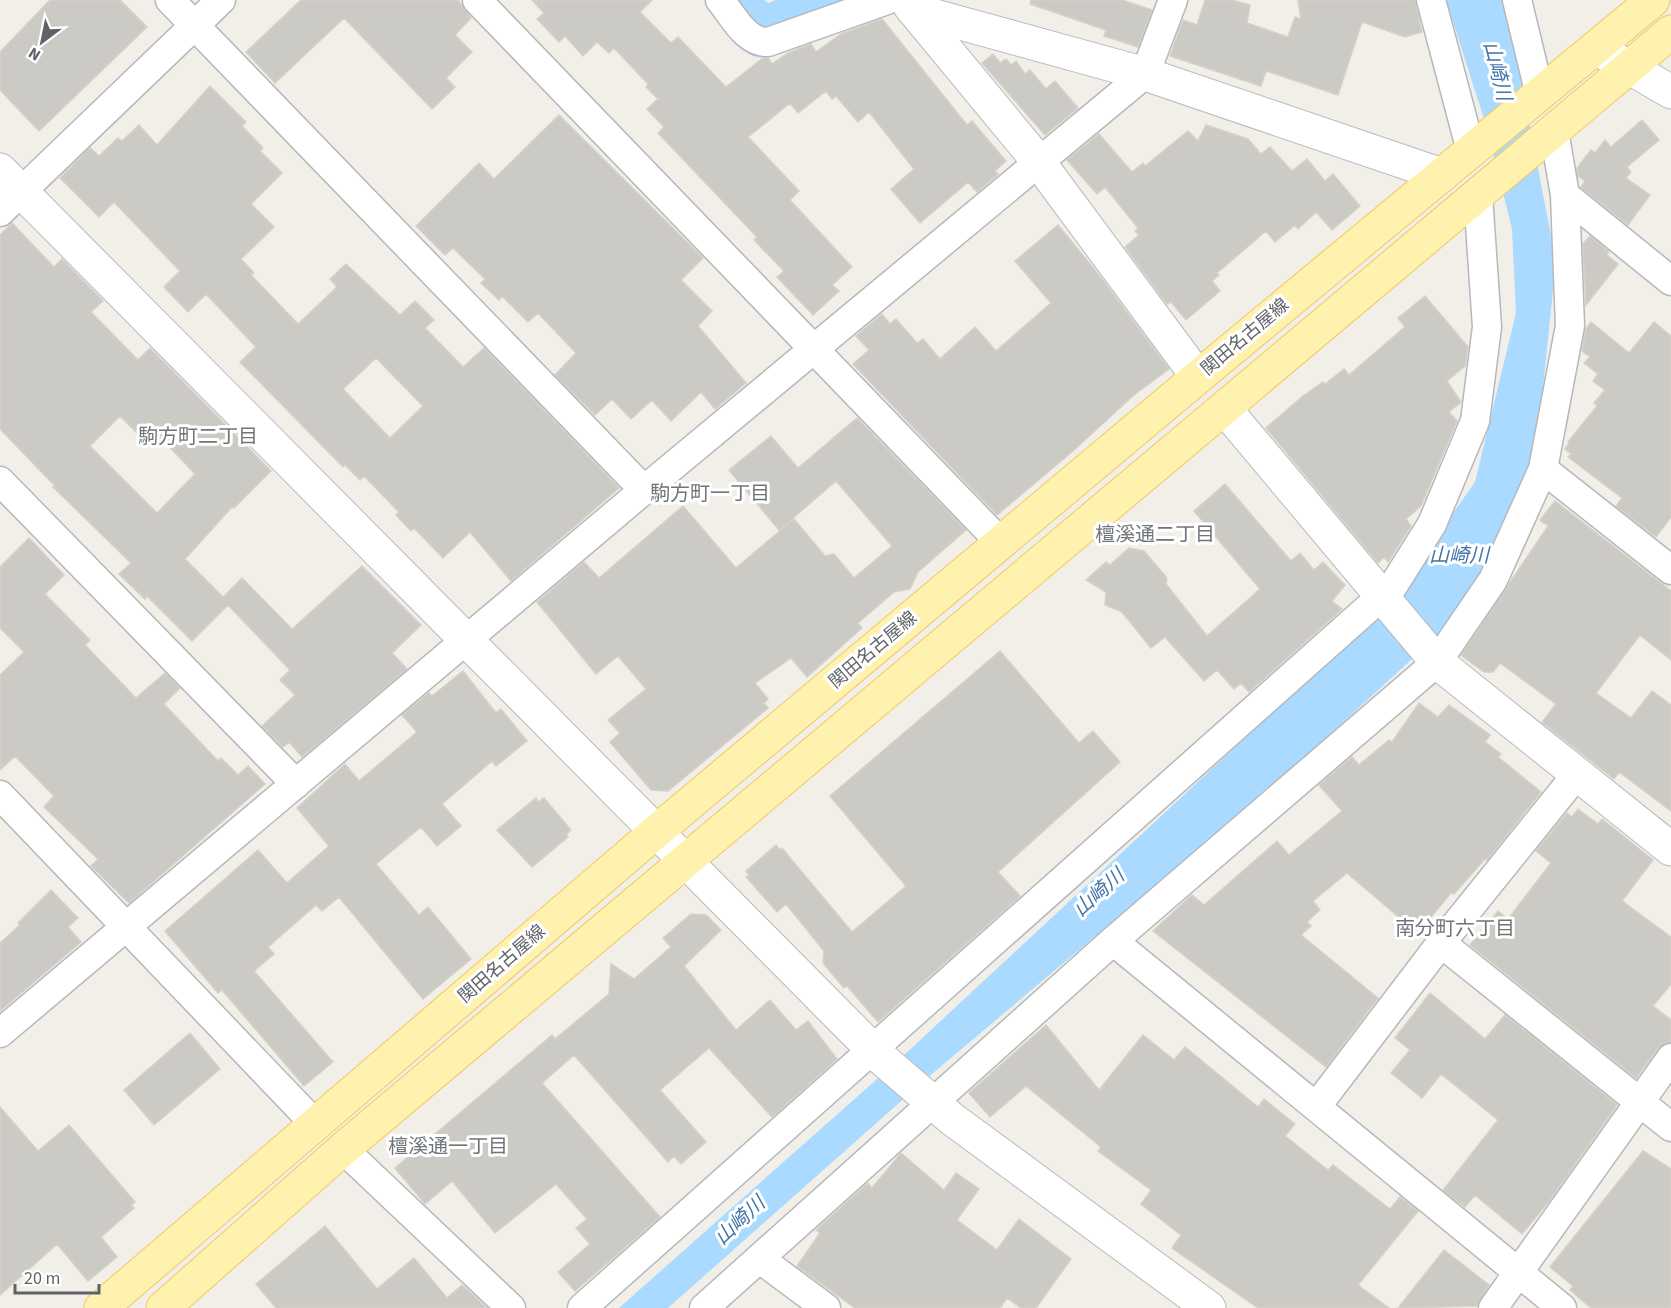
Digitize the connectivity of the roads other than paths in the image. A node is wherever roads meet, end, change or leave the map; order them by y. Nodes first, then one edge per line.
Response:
1 (170, 0) edge
2 (221, 0) edge
3 (477, 0) edge
4 (720, 0) edge
5 (1173, 0) edge
6 (1431, 0) edge
7 (1517, 0) edge
8 (1653, 0) edge
9 (902, 3) edge
10 (195, 25) junction
11 (1671, 32) edge
12 (1596, 48) junction
13 (1628, 69) junction
14 (1145, 74) junction
15 (1671, 92) edge
16 (1540, 95) junction
17 (1554, 131) junction
18 (1471, 151) junction
19 (1038, 161) junction
20 (1442, 175) junction
21 (7, 192) edge
22 (1481, 193) junction
23 (1565, 195) junction
24 (1671, 281) edge
25 (813, 349) junction
26 (1198, 376) junction
27 (1225, 409) junction
28 (1543, 469) junction
29 (0, 482) edge
30 (644, 490) junction
31 (1000, 543) junction
32 (1671, 570) edge
33 (1383, 598) junction
34 (466, 640) junction
35 (1432, 656) junction
36 (1577, 774) junction
37 (296, 784) junction
38 (0, 795) edge
39 (657, 831) junction
40 (1671, 849) edge
41 (687, 862) junction
42 (127, 928) junction
43 (1113, 941) junction
44 (1441, 943) junction
45 (0, 1033) edge
46 (877, 1054) junction
47 (1671, 1058) edge
48 (1640, 1102) junction
49 (933, 1105) junction
50 (1316, 1107) junction
51 (315, 1124) junction
52 (1671, 1127) edge
53 (343, 1149) junction
54 (759, 1259) junction
55 (1520, 1273) junction
56 (101, 1308) edge
57 (163, 1308) edge
58 (511, 1308) edge
59 (582, 1308) edge
60 (704, 1308) edge
61 (826, 1308) edge
62 (1209, 1308) edge
63 (1493, 1308) edge
64 (1562, 1308) edge

1 - 10 street
2 - 10 street
3 - 25 street
4 - 9 street
5 - 14 street
6 - 18 street
7 - 16 street
8 - 12 main road, 関田名古屋線
9 - 14 street
9 - 19 street
10 - 21 street
10 - 30 street
11 - 13 main road
12 - 13 street
12 - 16 main road, 関田名古屋線
13 - 15 street
13 - 17 main road
14 - 19 street
14 - 20 street
16 - 18 main road, 関田名古屋線
17 - 22 main road
17 - 23 street
18 - 20 main road, 関田名古屋線
19 - 25 street
19 - 26 street
20 - 26 main road, 関田名古屋線
21 - 34 street
22 - 27 main road
22 - 33 street
23 - 24 street
23 - 28 street
25 - 30 street
25 - 31 street
26 - 31 main road, 関田名古屋線
27 - 33 street
27 - 41 main road
28 - 32 street
28 - 35 street
29 - 37 street
30 - 34 street
31 - 39 main road, 関田名古屋線
33 - 35 street
33 - 46 street
34 - 37 street
34 - 39 street
35 - 36 street
35 - 43 street
36 - 40 street
36 - 44 street
37 - 42 street
38 - 42 street
39 - 41 street
39 - 51 main road, 関田名古屋線
41 - 46 street
41 - 53 main road
42 - 45 street
42 - 51 street
43 - 49 street
43 - 50 street
44 - 48 street
44 - 50 street
46 - 49 street
46 - 59 street
47 - 48 street
48 - 52 street
48 - 55 street
49 - 54 street
49 - 62 street
50 - 55 street
51 - 56 main road, 関田名古屋線
53 - 57 main road
53 - 58 street
54 - 60 street
54 - 61 street
55 - 63 street
55 - 64 street

